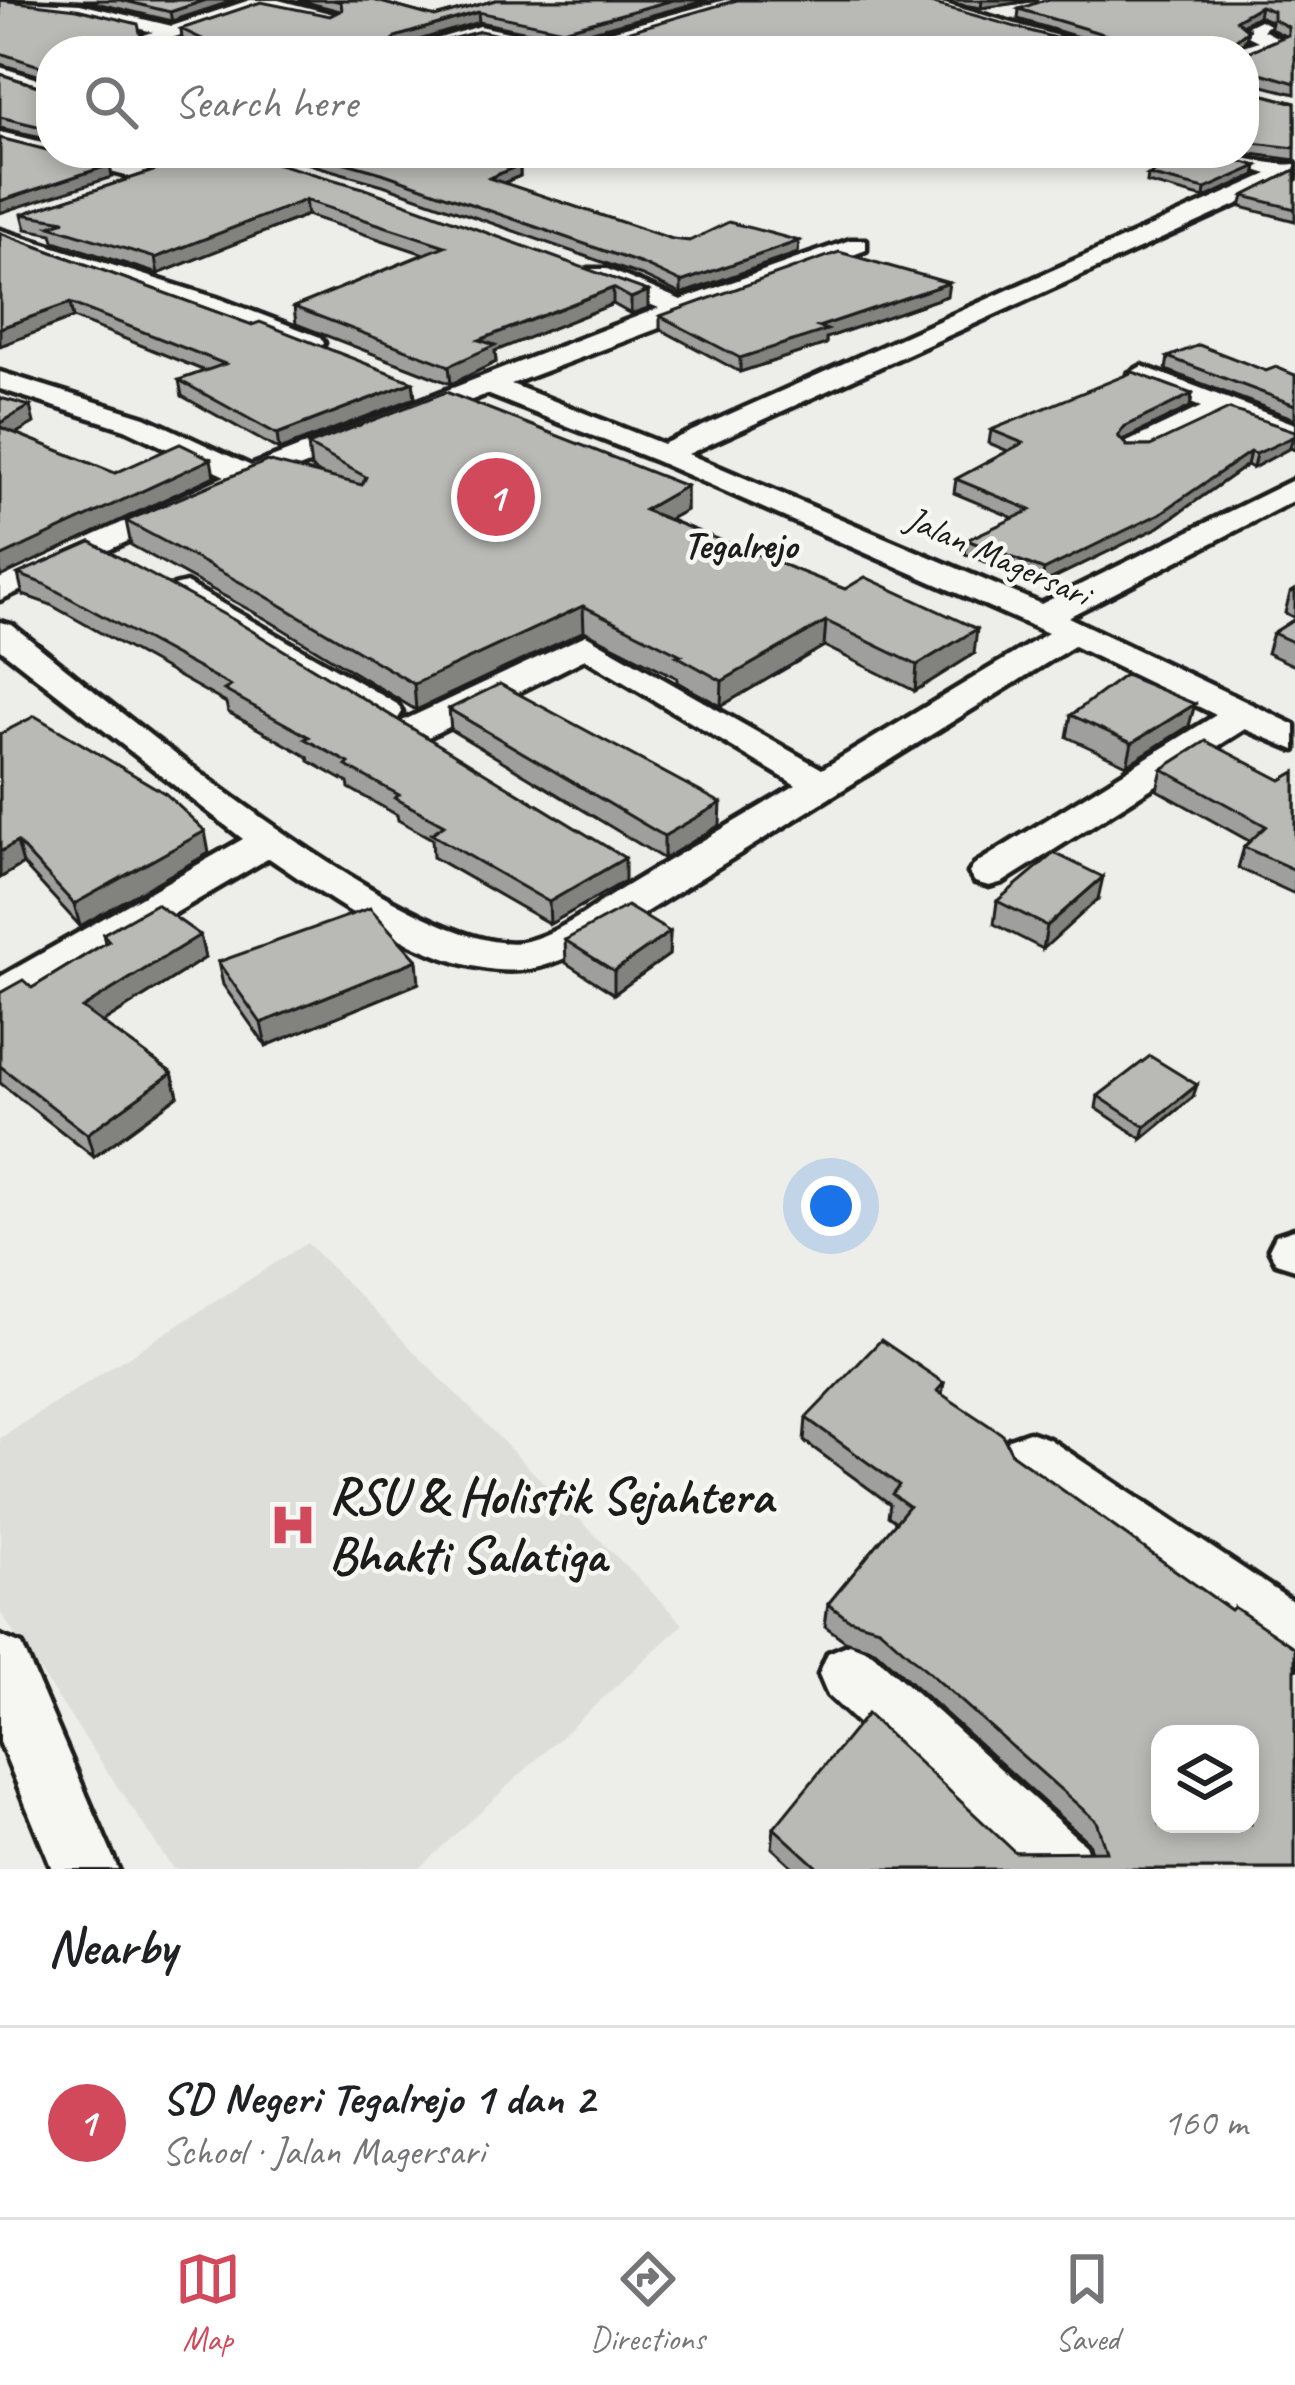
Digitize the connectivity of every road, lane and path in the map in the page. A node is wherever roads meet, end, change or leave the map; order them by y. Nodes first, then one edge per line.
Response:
1 (0, 0) edge
2 (58, 0) edge
3 (744, 0) edge
4 (911, 0) edge
5 (265, 1) edge
6 (200, 4) edge
7 (654, 4) edge
8 (35, 6) junction
9 (1027, 6) edge
10 (232, 11) junction
11 (685, 13) junction
12 (332, 16) edge
13 (983, 19) junction
14 (723, 24) edge
15 (1260, 25) edge
16 (167, 30) junction
17 (156, 36) edge
18 (460, 36) edge
19 (497, 36) edge
20 (612, 36) edge
21 (1046, 36) edge
22 (1264, 46) junction
23 (1259, 48) edge
24 (1295, 53) edge
25 (0, 73) edge
26 (36, 84) edge
27 (0, 138) edge
28 (36, 146) edge
29 (1259, 164) edge
30 (145, 168) edge
31 (1292, 172) edge
32 (107, 189) edge
33 (0, 237) edge
34 (858, 245) dead end
35 (580, 268) edge
36 (673, 311) junction
37 (341, 355) edge
38 (1142, 374) edge
39 (0, 380) edge
40 (407, 381) edge
41 (487, 384) junction
42 (452, 398) junction
43 (1224, 407) junction
44 (1295, 434) edge
45 (1135, 448) edge
46 (664, 454) junction
47 (251, 476) junction
48 (1295, 488) edge
49 (95, 544) junction
50 (0, 590) edge
51 (1057, 624) junction
52 (0, 632) edge
53 (1243, 714) junction
54 (413, 730) junction
55 (1295, 739) edge
56 (451, 753) edge
57 (822, 785) junction
58 (269, 841) junction
59 (623, 858) edge
60 (989, 873) dead end
61 (664, 882) junction
62 (0, 996) edge
63 (1029, 1456) dead end
64 (1295, 1638) edge
65 (0, 1666) edge
66 (850, 1674) dead end
67 (85, 1869) edge
68 (1061, 1869) edge

1 - 8 street
2 - 8 street
3 - 11 street
4 - 13 street
5 - 10 street
5 - 12 street
6 - 10 street
7 - 11 street
8 - 16 street
9 - 13 street
10 - 16 street
11 - 14 street
11 - 20 street
13 - 21 street
15 - 22 street
16 - 17 street
18 - 19 street
22 - 23 street
22 - 24 street
25 - 26 street
27 - 28 street
29 - 31 street
30 - 32 street
31 - 46 street
33 - 37 street
34 - 36 street
35 - 36 street
36 - 41 street
38 - 43 street
39 - 47 street
40 - 42 street
41 - 42 street
41 - 46 street, Jalan Magersari
42 - 47 street
43 - 44 street
43 - 45 street
46 - 51 street, Jalan Magersari
47 - 49 street
48 - 51 street
49 - 50 street
49 - 54 street
51 - 53 street, Jalan Magersari
51 - 57 street
52 - 58 street
53 - 55 street, Jalan Magersari
53 - 60 street
54 - 56 street
54 - 57 street
57 - 61 street
58 - 61 street
58 - 62 street
59 - 61 street
63 - 64 street
65 - 67 street
66 - 68 street

